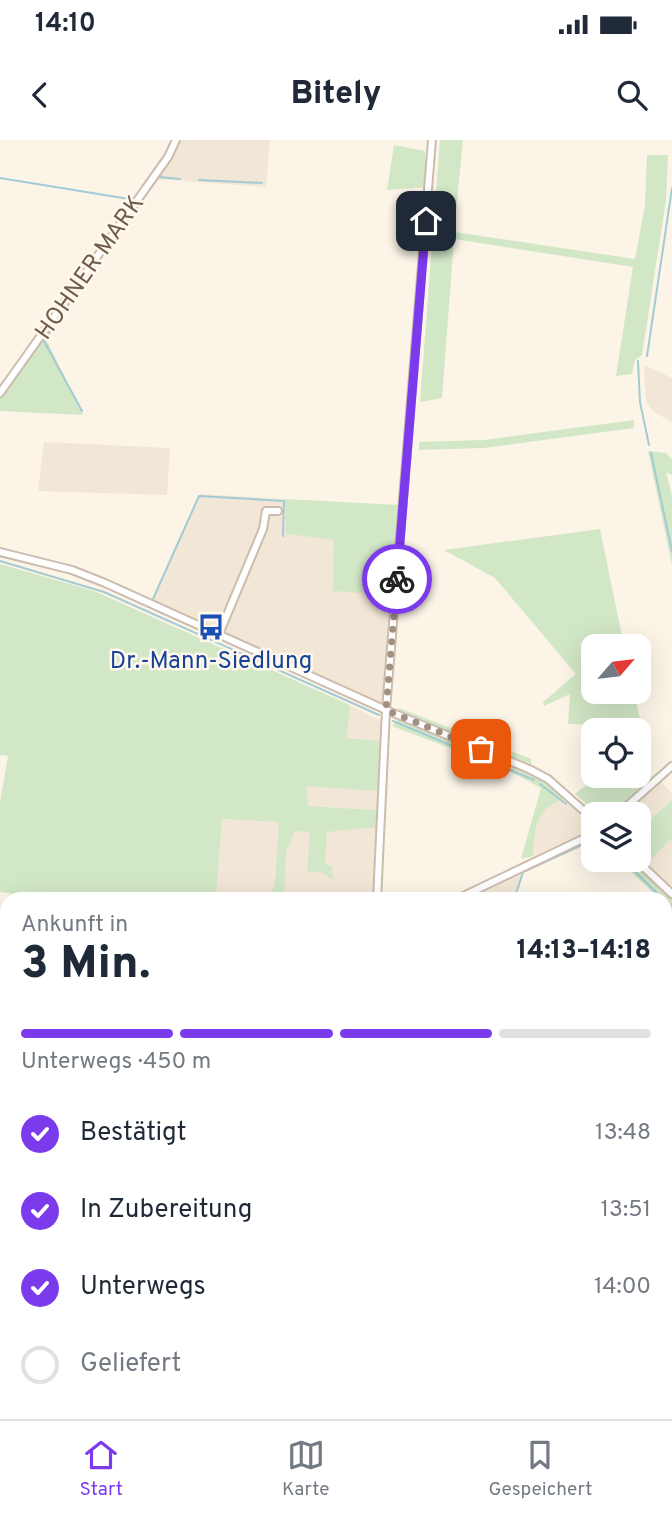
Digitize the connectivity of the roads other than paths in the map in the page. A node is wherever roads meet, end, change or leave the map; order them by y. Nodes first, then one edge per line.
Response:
1 (176, 140) edge
2 (432, 140) edge
3 (0, 393) edge
4 (278, 511) dead end
5 (0, 552) edge
6 (219, 634) junction
7 (386, 710) junction
8 (672, 766) edge
9 (632, 802) edge
10 (581, 808) edge
11 (581, 840) edge
12 (649, 872) edge
13 (377, 892) edge
14 (472, 892) edge
15 (670, 892) edge

1 - 3 street, HOHNER MARK
2 - 7 street
4 - 6 street
5 - 6 street
6 - 7 street
7 - 10 street
7 - 13 street
8 - 9 street
11 - 14 street
12 - 15 street

